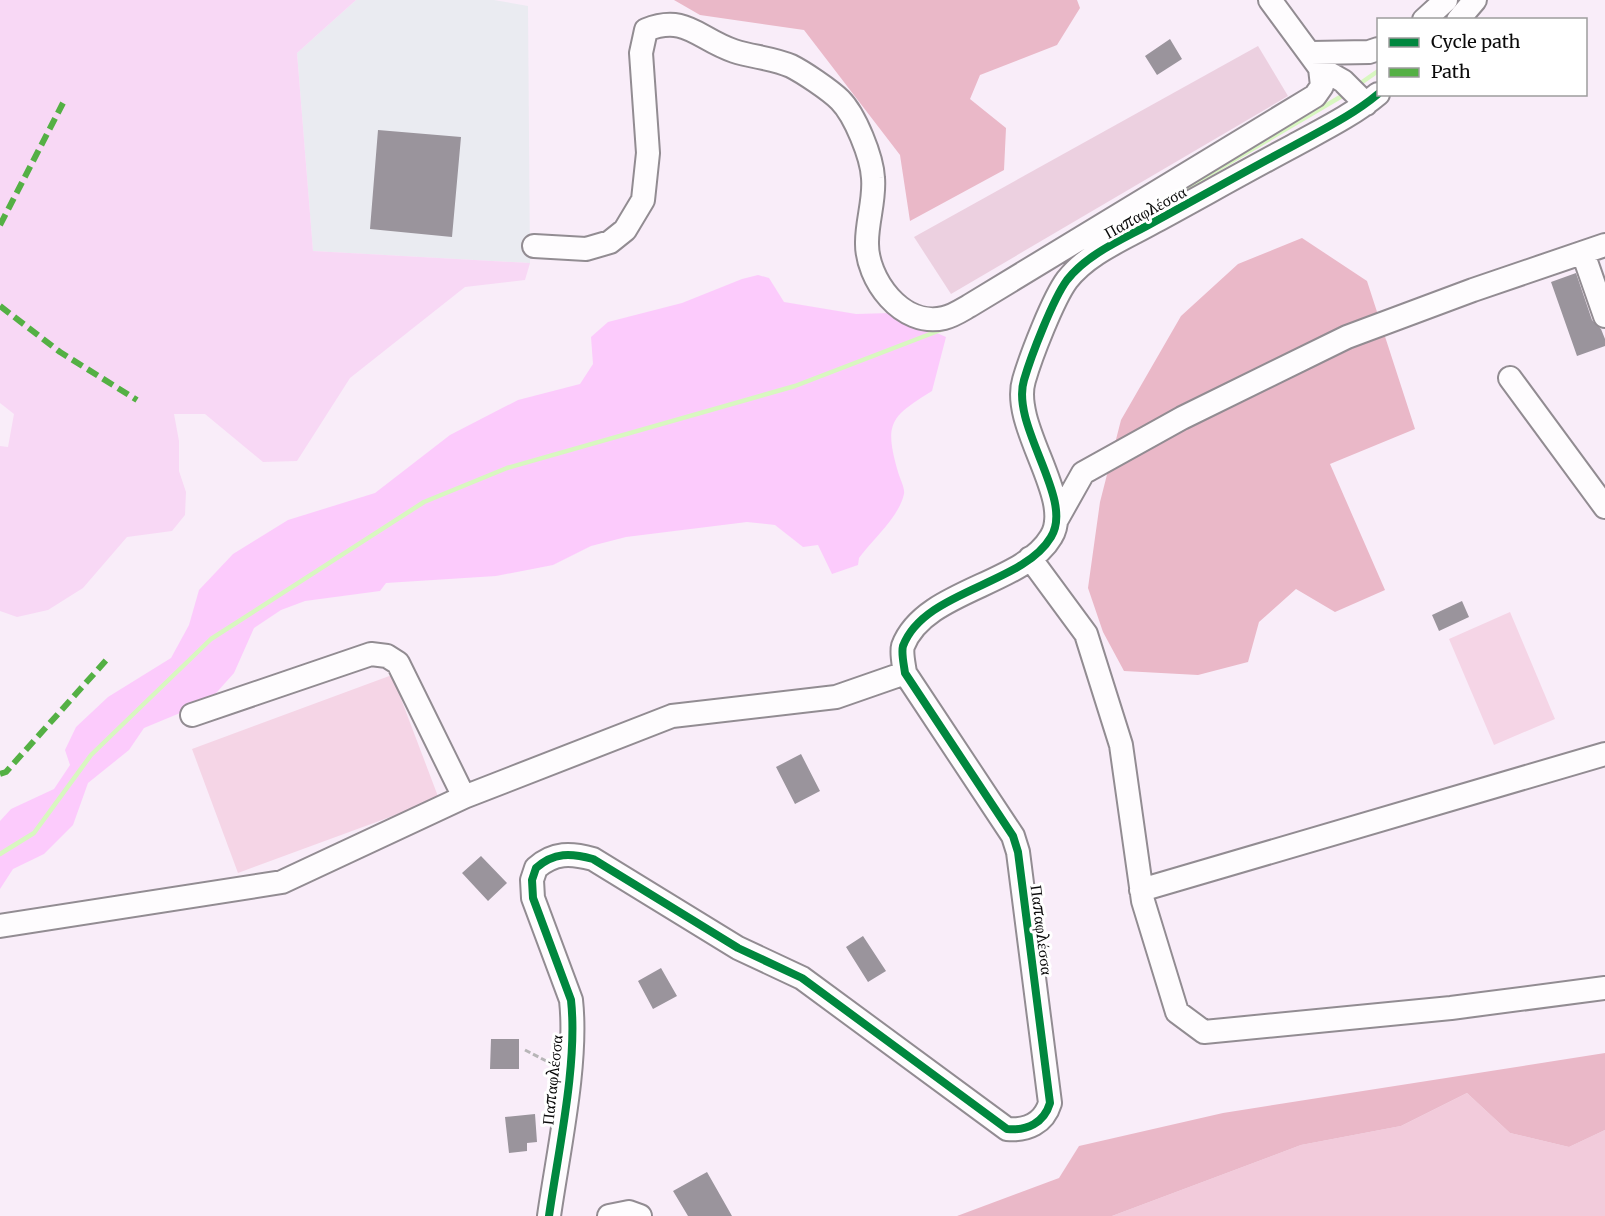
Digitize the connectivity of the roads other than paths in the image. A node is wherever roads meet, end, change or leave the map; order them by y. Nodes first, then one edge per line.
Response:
1 (1270, 0) edge
2 (1446, 0) edge
3 (1475, 0) edge
4 (1426, 18) edge
5 (1460, 18) edge
6 (1377, 49) edge
7 (1343, 83) edge
8 (1605, 245) edge
9 (534, 246) dead end
10 (1583, 253) junction
11 (1605, 316) edge
12 (1510, 378) dead end
13 (1605, 507) edge
14 (1056, 521) junction
15 (1030, 558) junction
16 (905, 673) junction
17 (192, 715) dead end
18 (1605, 754) edge
19 (464, 797) junction
20 (1141, 890) junction
21 (0, 926) edge
22 (1605, 988) edge
23 (549, 1216) edge
24 (609, 1216) edge
25 (640, 1216) edge

1 - 7 street
2 - 4 street
3 - 5 street
6 - 7 street
7 - 9 street
7 - 14 street, Παπαφλέσσα
8 - 10 street
10 - 11 street
10 - 14 street
12 - 13 street
14 - 15 street
15 - 16 street
15 - 20 street
16 - 19 street
16 - 23 street, Παπαφλέσσα
17 - 19 street
18 - 20 street
19 - 21 street
20 - 22 street
24 - 25 street

